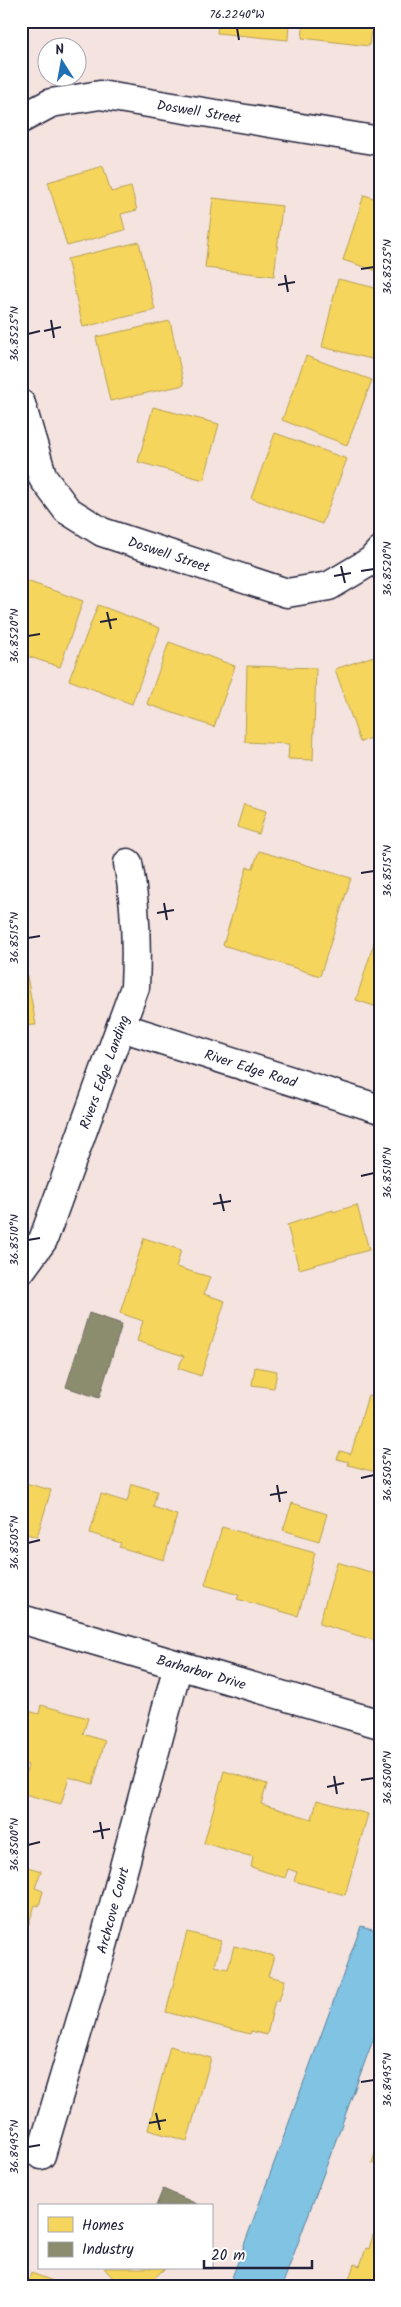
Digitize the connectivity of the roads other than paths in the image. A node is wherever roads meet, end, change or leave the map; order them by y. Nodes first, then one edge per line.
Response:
1 (21, 119) edge
2 (380, 141) edge
3 (21, 404) edge
4 (380, 551) edge
5 (128, 862) dead end
6 (121, 1027) junction
7 (380, 1109) edge
8 (21, 1270) edge
9 (21, 1618) edge
10 (178, 1665) junction
11 (380, 1724) edge
12 (41, 2155) dead end

1 - 2 street, Doswell Street
3 - 4 street, Doswell Street
5 - 6 street, Rivers Edge Landing
6 - 7 street, River Edge Road
6 - 8 street, Rivers Edge Landing
9 - 10 street, Barharbor Drive
10 - 11 street, Barharbor Drive
10 - 12 street, Archcove Court

